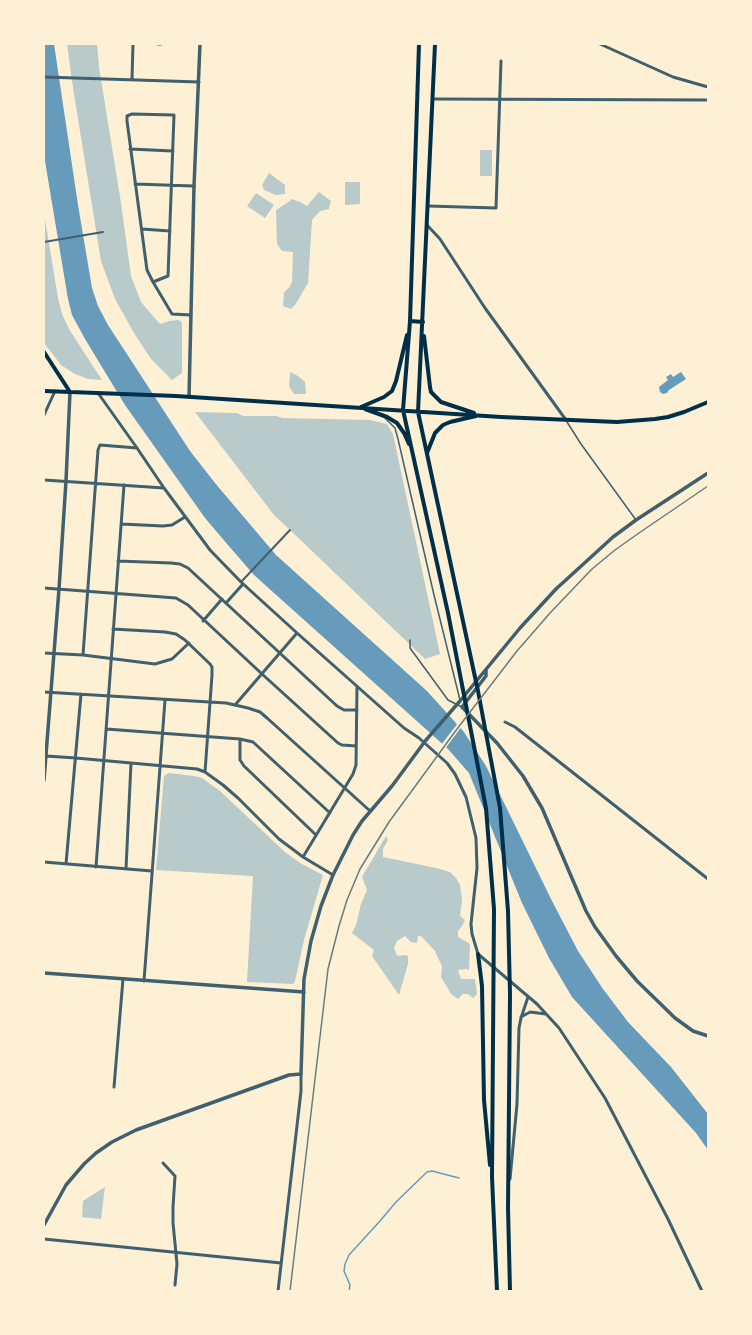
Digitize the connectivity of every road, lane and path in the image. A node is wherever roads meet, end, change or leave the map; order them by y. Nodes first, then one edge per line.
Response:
1 (133, 44) edge
2 (200, 44) edge
3 (418, 44) edge
4 (435, 44) edge
5 (600, 44) edge
6 (501, 61) dead end
7 (44, 77) edge
8 (132, 79) junction
9 (199, 82) junction
10 (708, 87) edge
11 (433, 99) junction
12 (499, 99) junction
13 (708, 100) edge
14 (130, 149) junction
15 (173, 151) junction
16 (135, 184) junction
17 (172, 185) junction
18 (194, 186) junction
19 (428, 206) junction
20 (427, 225) junction
21 (142, 229) junction
22 (170, 231) junction
23 (103, 232) dead end
24 (44, 242) edge
25 (153, 282) junction
26 (191, 315) junction
27 (410, 321) junction
28 (423, 322) junction
29 (44, 352) edge
30 (44, 390) edge
31 (55, 391) junction
32 (70, 392) junction
33 (98, 393) junction
34 (188, 397) junction
35 (708, 402) edge
36 (359, 407) junction
37 (404, 410) junction
38 (418, 412) junction
39 (378, 414) junction
40 (44, 415) edge
41 (481, 415) junction
42 (566, 420) junction
43 (137, 448) junction
44 (413, 453) junction
45 (427, 453) junction
46 (708, 473) edge
47 (44, 480) edge
48 (66, 481) junction
49 (96, 483) junction
50 (124, 485) junction
51 (164, 488) junction
52 (185, 517) junction
53 (636, 520) junction
54 (121, 524) junction
55 (290, 530) dead end
56 (118, 560) junction
57 (242, 583) junction
58 (44, 588) edge
59 (59, 589) junction
60 (88, 592) junction
61 (116, 594) junction
62 (222, 599) junction
63 (226, 603) junction
64 (203, 621) junction
65 (113, 629) junction
66 (297, 633) junction
67 (410, 640) dead end
68 (189, 643) junction
69 (44, 653) edge
70 (280, 653) junction
71 (54, 654) junction
72 (83, 655) junction
73 (111, 658) junction
74 (486, 669) junction
75 (262, 674) junction
76 (357, 686) junction
77 (44, 692) edge
78 (51, 692) junction
79 (81, 694) junction
80 (109, 695) junction
81 (165, 700) junction
82 (460, 701) junction
83 (211, 703) junction
84 (235, 705) junction
85 (462, 707) junction
86 (357, 710) junction
87 (505, 722) dead end
88 (106, 728) junction
89 (46, 730) edge
90 (163, 733) junction
91 (208, 737) junction
92 (240, 738) junction
93 (425, 742) junction
94 (356, 746) junction
95 (45, 756) edge
96 (76, 758) junction
97 (104, 760) junction
98 (131, 763) junction
99 (161, 765) junction
100 (205, 772) junction
101 (44, 780) edge
102 (345, 788) junction
103 (369, 810) junction
104 (330, 813) junction
105 (316, 835) junction
106 (303, 856) junction
107 (44, 862) edge
108 (66, 864) junction
109 (96, 867) junction
110 (126, 869) junction
111 (152, 871) junction
112 (333, 875) junction
113 (708, 879) edge
114 (478, 954) junction
115 (44, 973) edge
116 (123, 979) junction
117 (144, 980) junction
118 (304, 992) junction
119 (528, 997) junction
120 (546, 1014) junction
121 (521, 1017) junction
122 (708, 1036) edge
123 (301, 1074) junction
124 (114, 1086) dead end
125 (163, 1163) dead end
126 (492, 1177) junction
127 (508, 1203) junction
128 (44, 1225) edge
129 (44, 1239) edge
130 (176, 1252) junction
131 (281, 1262) junction
132 (175, 1284) dead end
133 (278, 1291) edge
134 (497, 1291) edge
135 (510, 1291) edge
136 (702, 1291) edge

1 - 8 street
2 - 9 street
3 - 27 main road
4 - 11 main road
5 - 10 street
6 - 12 street
7 - 8 street
8 - 9 street
9 - 18 street
11 - 12 street
11 - 19 main road
12 - 13 street
12 - 19 street
14 - 15 street
14 - 15 street
14 - 16 street
15 - 17 street
16 - 17 street
16 - 21 street
17 - 18 street
17 - 22 street
18 - 26 street
19 - 20 main road
20 - 28 main road
20 - 42 street
21 - 22 street
21 - 25 street
22 - 25 street
23 - 24 street
25 - 26 street
26 - 34 street
27 - 28 main road
27 - 36 main road
27 - 37 main road
28 - 38 main road
28 - 41 main road
29 - 32 main road
30 - 31 main road
31 - 32 main road
31 - 40 street
32 - 33 main road
32 - 48 street
33 - 34 main road
33 - 43 street
34 - 36 main road
35 - 42 main road
36 - 37 main road
36 - 39 main road
37 - 38 main road
37 - 44 main road
38 - 41 main road
38 - 45 main road
39 - 44 main road
39 - 82 lane
41 - 42 main road
41 - 45 main road
42 - 53 lane
43 - 49 street
43 - 51 street
44 - 126 main road
45 - 127 main road
46 - 53 street
47 - 48 street
48 - 49 street
48 - 59 street
49 - 50 street
49 - 60 street
50 - 51 street
50 - 54 street
51 - 52 street
52 - 54 street
52 - 57 street
53 - 74 street
54 - 56 street
55 - 57 street
56 - 61 street
56 - 62 street
57 - 63 street
57 - 66 street
58 - 59 street
59 - 60 street
59 - 71 street
60 - 61 street
60 - 72 street
61 - 64 street
61 - 65 street
62 - 63 street
62 - 64 street
63 - 70 street
64 - 75 street
65 - 68 street
65 - 73 street
66 - 70 street
66 - 76 street
67 - 85 lane
68 - 73 street
68 - 83 street
69 - 71 street
70 - 75 street
70 - 86 street
71 - 72 street
71 - 78 street
72 - 73 street
73 - 80 street
74 - 82 street
74 - 85 street
75 - 84 street
75 - 94 street
76 - 86 street
76 - 93 street
77 - 78 street
78 - 79 street
78 - 89 street
79 - 80 street
79 - 96 street
80 - 81 street
80 - 88 street
81 - 83 street
81 - 90 street
82 - 93 street
83 - 84 street
83 - 91 street
84 - 102 street
85 - 122 street
86 - 94 street
87 - 113 street
88 - 90 street
88 - 97 street
89 - 95 street
90 - 91 street
90 - 99 street
91 - 92 street
91 - 100 street
92 - 104 street
92 - 105 street
93 - 103 street
93 - 114 street
94 - 102 street
95 - 96 street
95 - 101 street
96 - 97 street
96 - 108 street
97 - 98 street
97 - 109 street
98 - 99 street
98 - 110 street
99 - 100 street
99 - 111 street
100 - 106 street
102 - 103 street
102 - 104 street
103 - 112 street
104 - 105 street
105 - 106 street
106 - 112 street
107 - 108 street
108 - 109 street
109 - 110 street
110 - 111 street
111 - 117 street
112 - 118 street
114 - 119 street
114 - 126 main road
115 - 116 street
116 - 117 street
116 - 124 street
117 - 118 street
118 - 123 street
119 - 120 street
119 - 121 street
120 - 121 street
120 - 136 street
121 - 127 street
123 - 128 street
123 - 131 street
125 - 130 street
126 - 134 main road
127 - 135 main road
129 - 130 street
130 - 131 street
130 - 132 street
131 - 133 street

